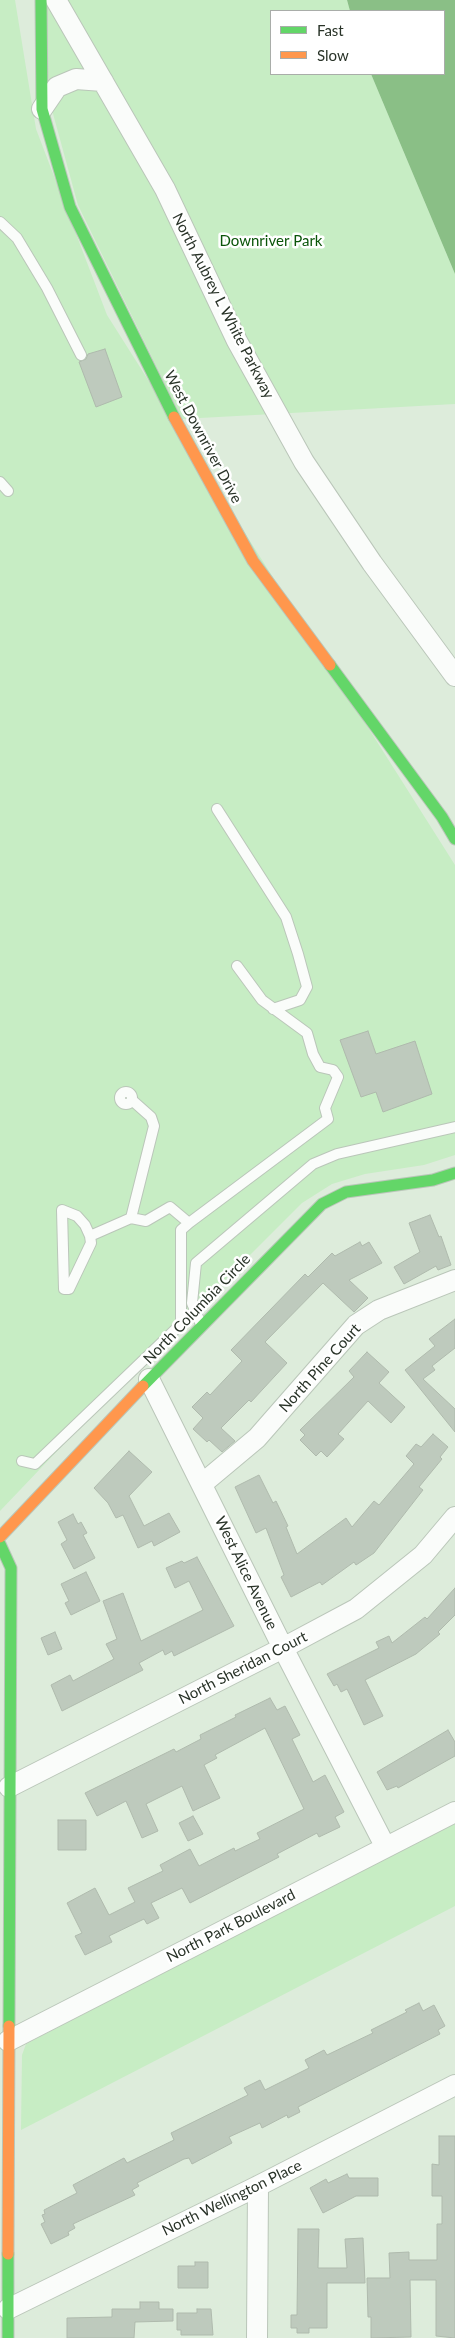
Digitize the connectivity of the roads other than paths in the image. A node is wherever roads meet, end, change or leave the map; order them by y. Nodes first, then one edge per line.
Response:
1 (41, 0) edge
2 (56, 0) edge
3 (103, 81) junction
4 (42, 109) junction
5 (0, 222) edge
6 (81, 356) dead end
7 (0, 482) edge
8 (8, 491) dead end
9 (455, 676) edge
10 (217, 809) dead end
11 (455, 839) edge
12 (237, 966) dead end
13 (273, 1009) junction
14 (133, 1100) dead end
15 (455, 1127) edge
16 (455, 1174) edge
17 (131, 1218) junction
18 (189, 1223) junction
19 (90, 1236) junction
20 (455, 1280) edge
21 (202, 1324) junction
22 (149, 1379) junction
23 (22, 1461) dead end
24 (202, 1484) junction
25 (455, 1517) edge
26 (0, 1537) edge
27 (0, 1544) edge
28 (283, 1648) junction
29 (9, 1787) junction
30 (455, 1812) edge
31 (4, 1821) edge
32 (386, 1846) junction
33 (8, 2041) junction
34 (455, 2085) edge
35 (4, 2091) edge
36 (258, 2186) junction
37 (8, 2309) junction
38 (8, 2338) edge
39 (257, 2338) edge

1 - 4 street, West Downriver Drive
2 - 3 street, North Aubrey L White Parkway
3 - 4 street
3 - 9 street, North Aubrey L White Parkway
4 - 11 street, West Downriver Drive
5 - 6 lane
7 - 8 lane
10 - 13 lane
12 - 13 lane
13 - 18 lane
14 - 17 lane
15 - 21 lane
16 - 21 street, North Columbia Circle
17 - 18 lane
17 - 19 lane
18 - 23 lane
19 - 19 lane
20 - 24 street, North Pine Court
21 - 22 street, North Columbia Circle
22 - 24 street, West Alice Avenue
22 - 26 street, North Columbia Circle
24 - 28 street, West Alice Avenue
25 - 28 street, North Sheridan Court
27 - 29 street
28 - 29 street, North Sheridan Court
28 - 32 street, West Alice Avenue
29 - 31 street
30 - 32 street, North Park Boulevard
31 - 33 street
32 - 33 street, North Park Boulevard
33 - 35 street
34 - 36 street, North Wellington Place
35 - 37 street
36 - 37 street, North Wellington Place
36 - 39 street
37 - 38 street

